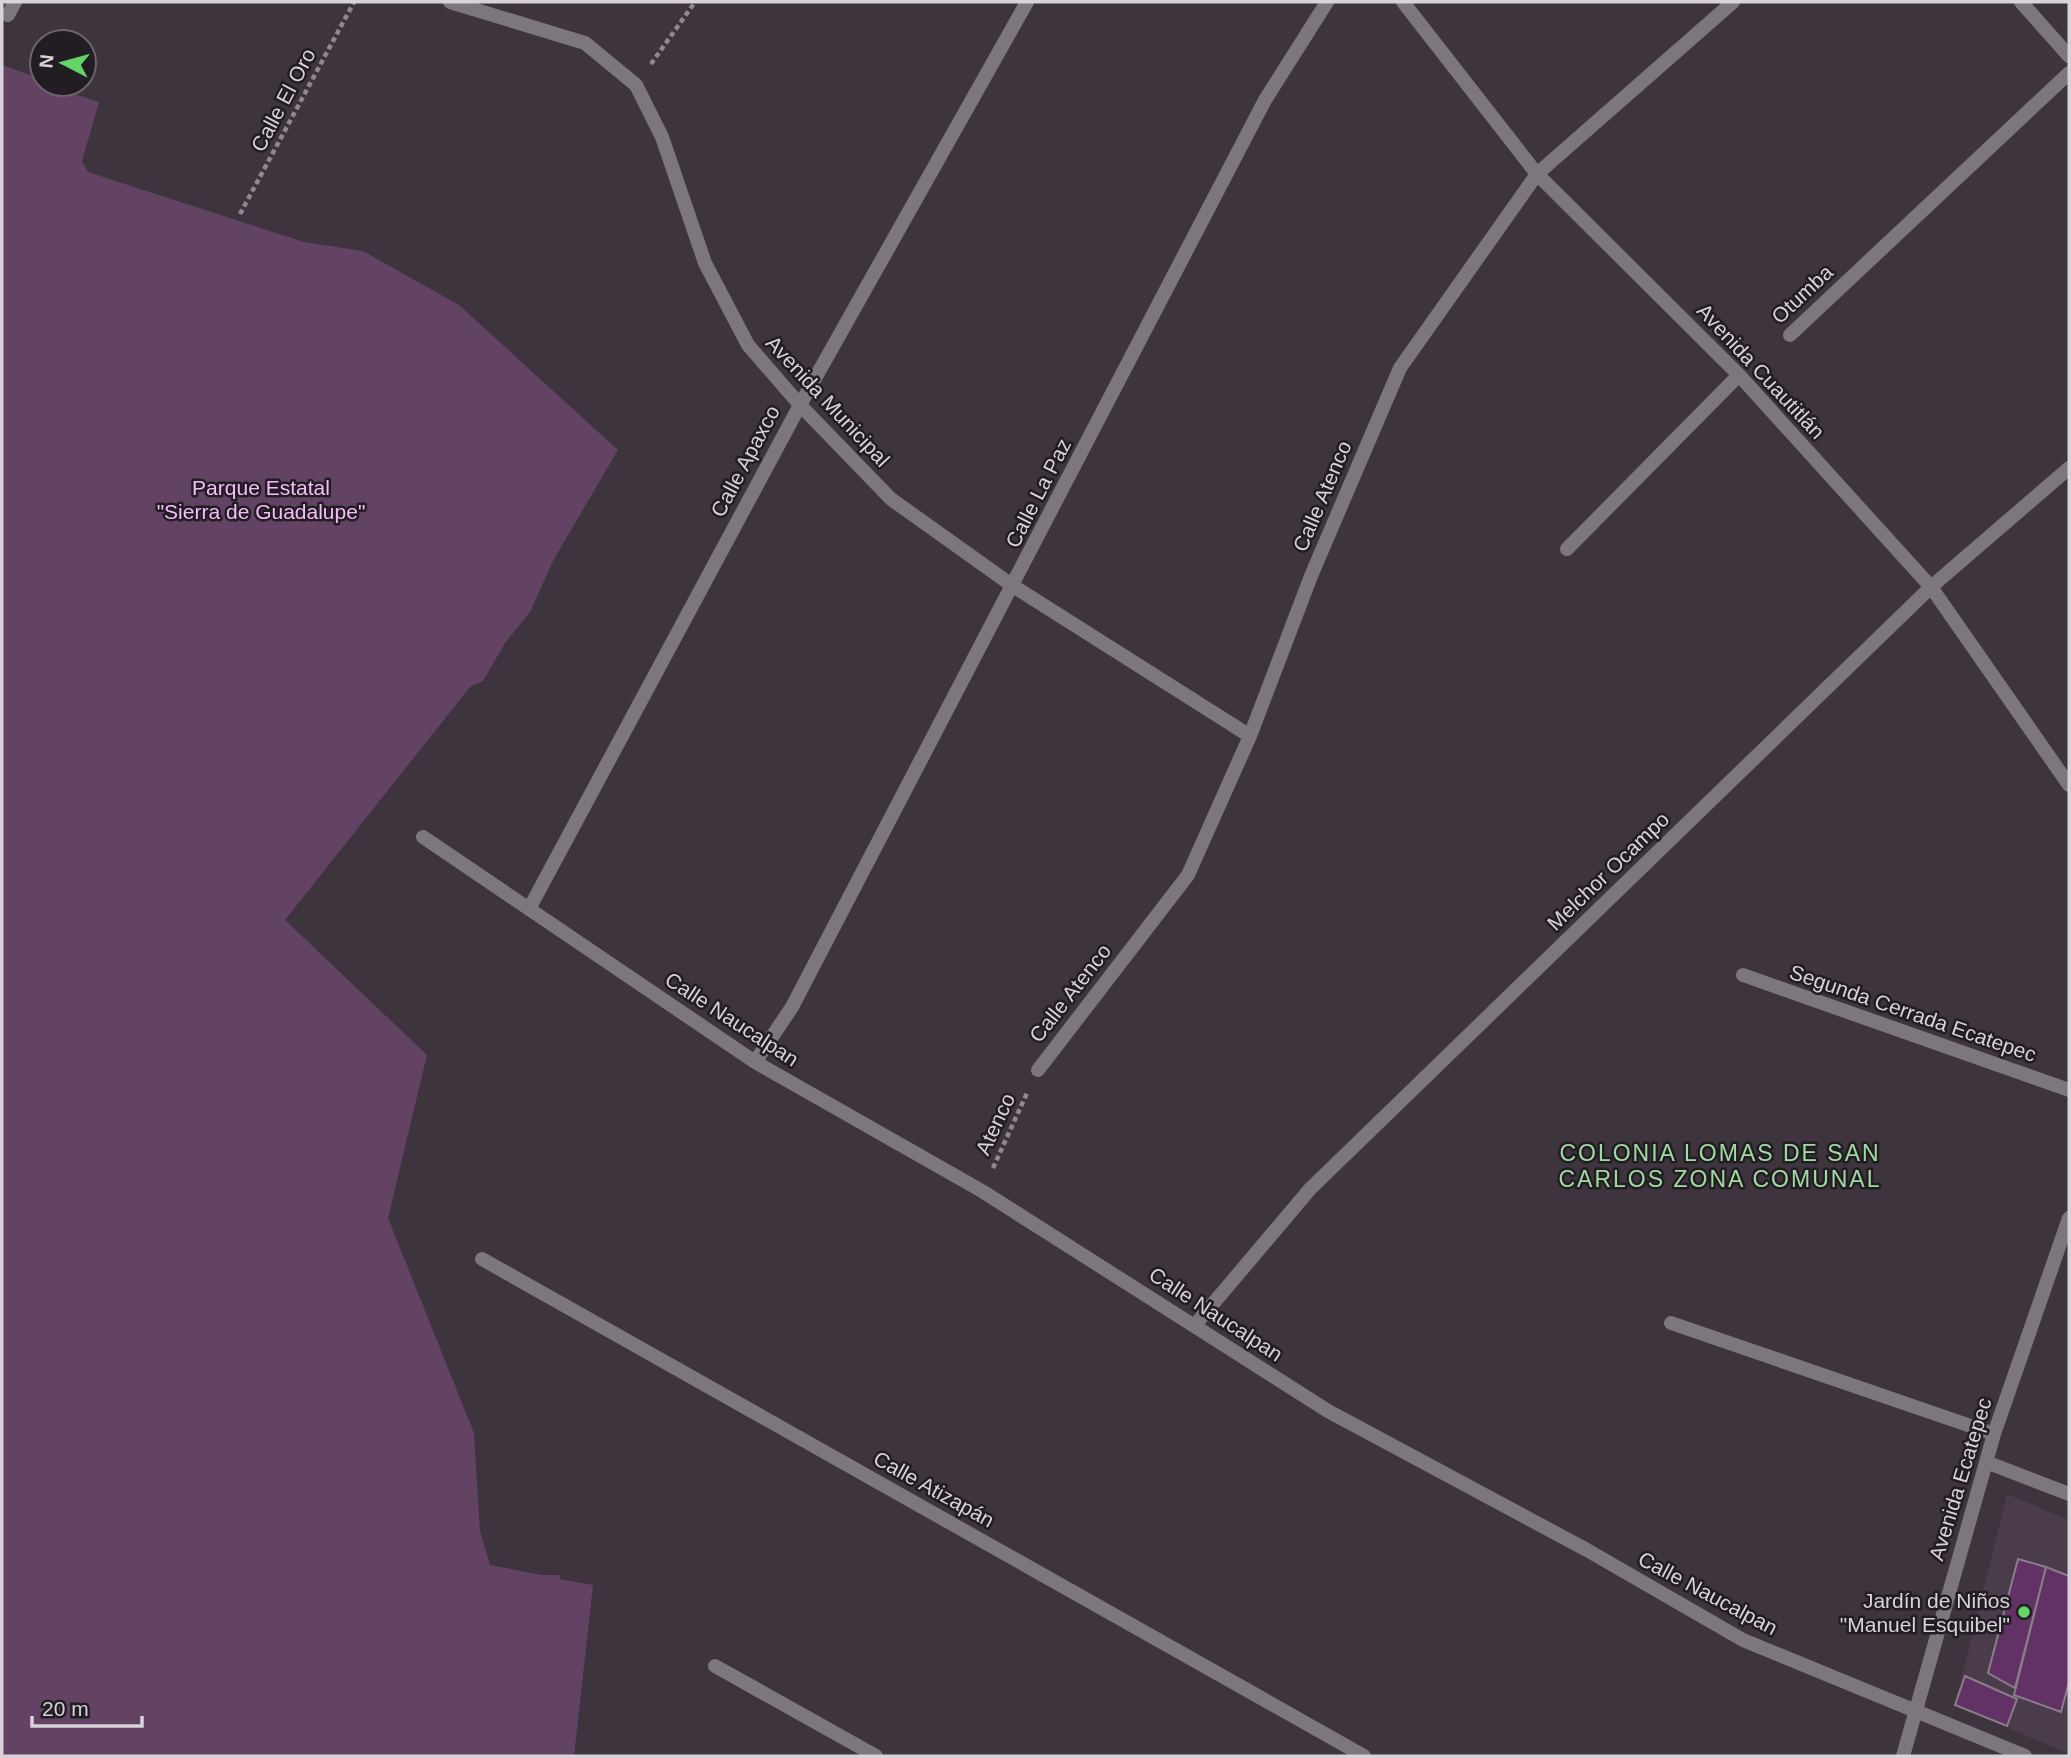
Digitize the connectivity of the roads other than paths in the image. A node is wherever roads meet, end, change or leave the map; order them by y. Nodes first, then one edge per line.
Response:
1 (450, 2) edge
2 (1027, 2) edge
3 (1327, 2) edge
4 (1403, 2) edge
5 (1733, 2) edge
6 (2021, 2) edge
7 (2069, 56) edge
8 (2069, 73) edge
9 (1536, 174) junction
10 (1790, 335) dead end
11 (1739, 375) junction
12 (800, 405) junction
13 (2069, 468) edge
14 (1567, 549) dead end
15 (1013, 586) junction
16 (1931, 587) junction
17 (1250, 736) junction
18 (2069, 785) edge
19 (423, 837) dead end
20 (529, 909) junction
21 (1743, 975) dead end
22 (755, 1062) junction
23 (1038, 1070) road end
24 (2069, 1090) edge
25 (2069, 1218) edge
26 (482, 1259) dead end
27 (1671, 1323) dead end
28 (1195, 1325) junction
29 (1994, 1434) junction
30 (1986, 1462) junction
31 (2069, 1494) edge
32 (715, 1666) dead end
33 (1914, 1710) junction
34 (876, 1756) edge
35 (1364, 1756) edge
36 (1903, 1756) edge
37 (2025, 1756) edge

1 - 12 street, Avenida Municipal
2 - 12 street, Calle Apaxco
3 - 15 street, Calle La Paz
4 - 9 street, Avenida Cuautitlán
5 - 9 street, Calle Atenco
6 - 7 street
8 - 10 street, Otumba
9 - 11 street, Avenida Cuautitlán
9 - 17 street, Calle Atenco
11 - 14 street
11 - 16 street, Avenida Cuautitlán
12 - 15 street, Avenida Municipal
12 - 20 street, Calle Apaxco
13 - 16 street, Melchor Ocampo
15 - 17 street, Avenida Municipal
15 - 22 street, Calle La Paz
16 - 18 street, Avenida Cuautitlán
16 - 28 street, Melchor Ocampo
17 - 23 street, Calle Atenco
19 - 20 street, Calle Naucalpan
20 - 22 street, Calle Naucalpan
21 - 24 street, Segunda Cerrada Ecatepec
22 - 28 street, Calle Naucalpan
25 - 29 street, Avenida Ecatepec
26 - 35 street, Calle Atizapán
27 - 29 street
28 - 33 street, Calle Naucalpan
29 - 30 street, Avenida Ecatepec
30 - 31 street
30 - 33 street, Avenida Ecatepec
32 - 34 street
33 - 36 street, Avenida Ecatepec
33 - 37 street, Calle Naucalpan

